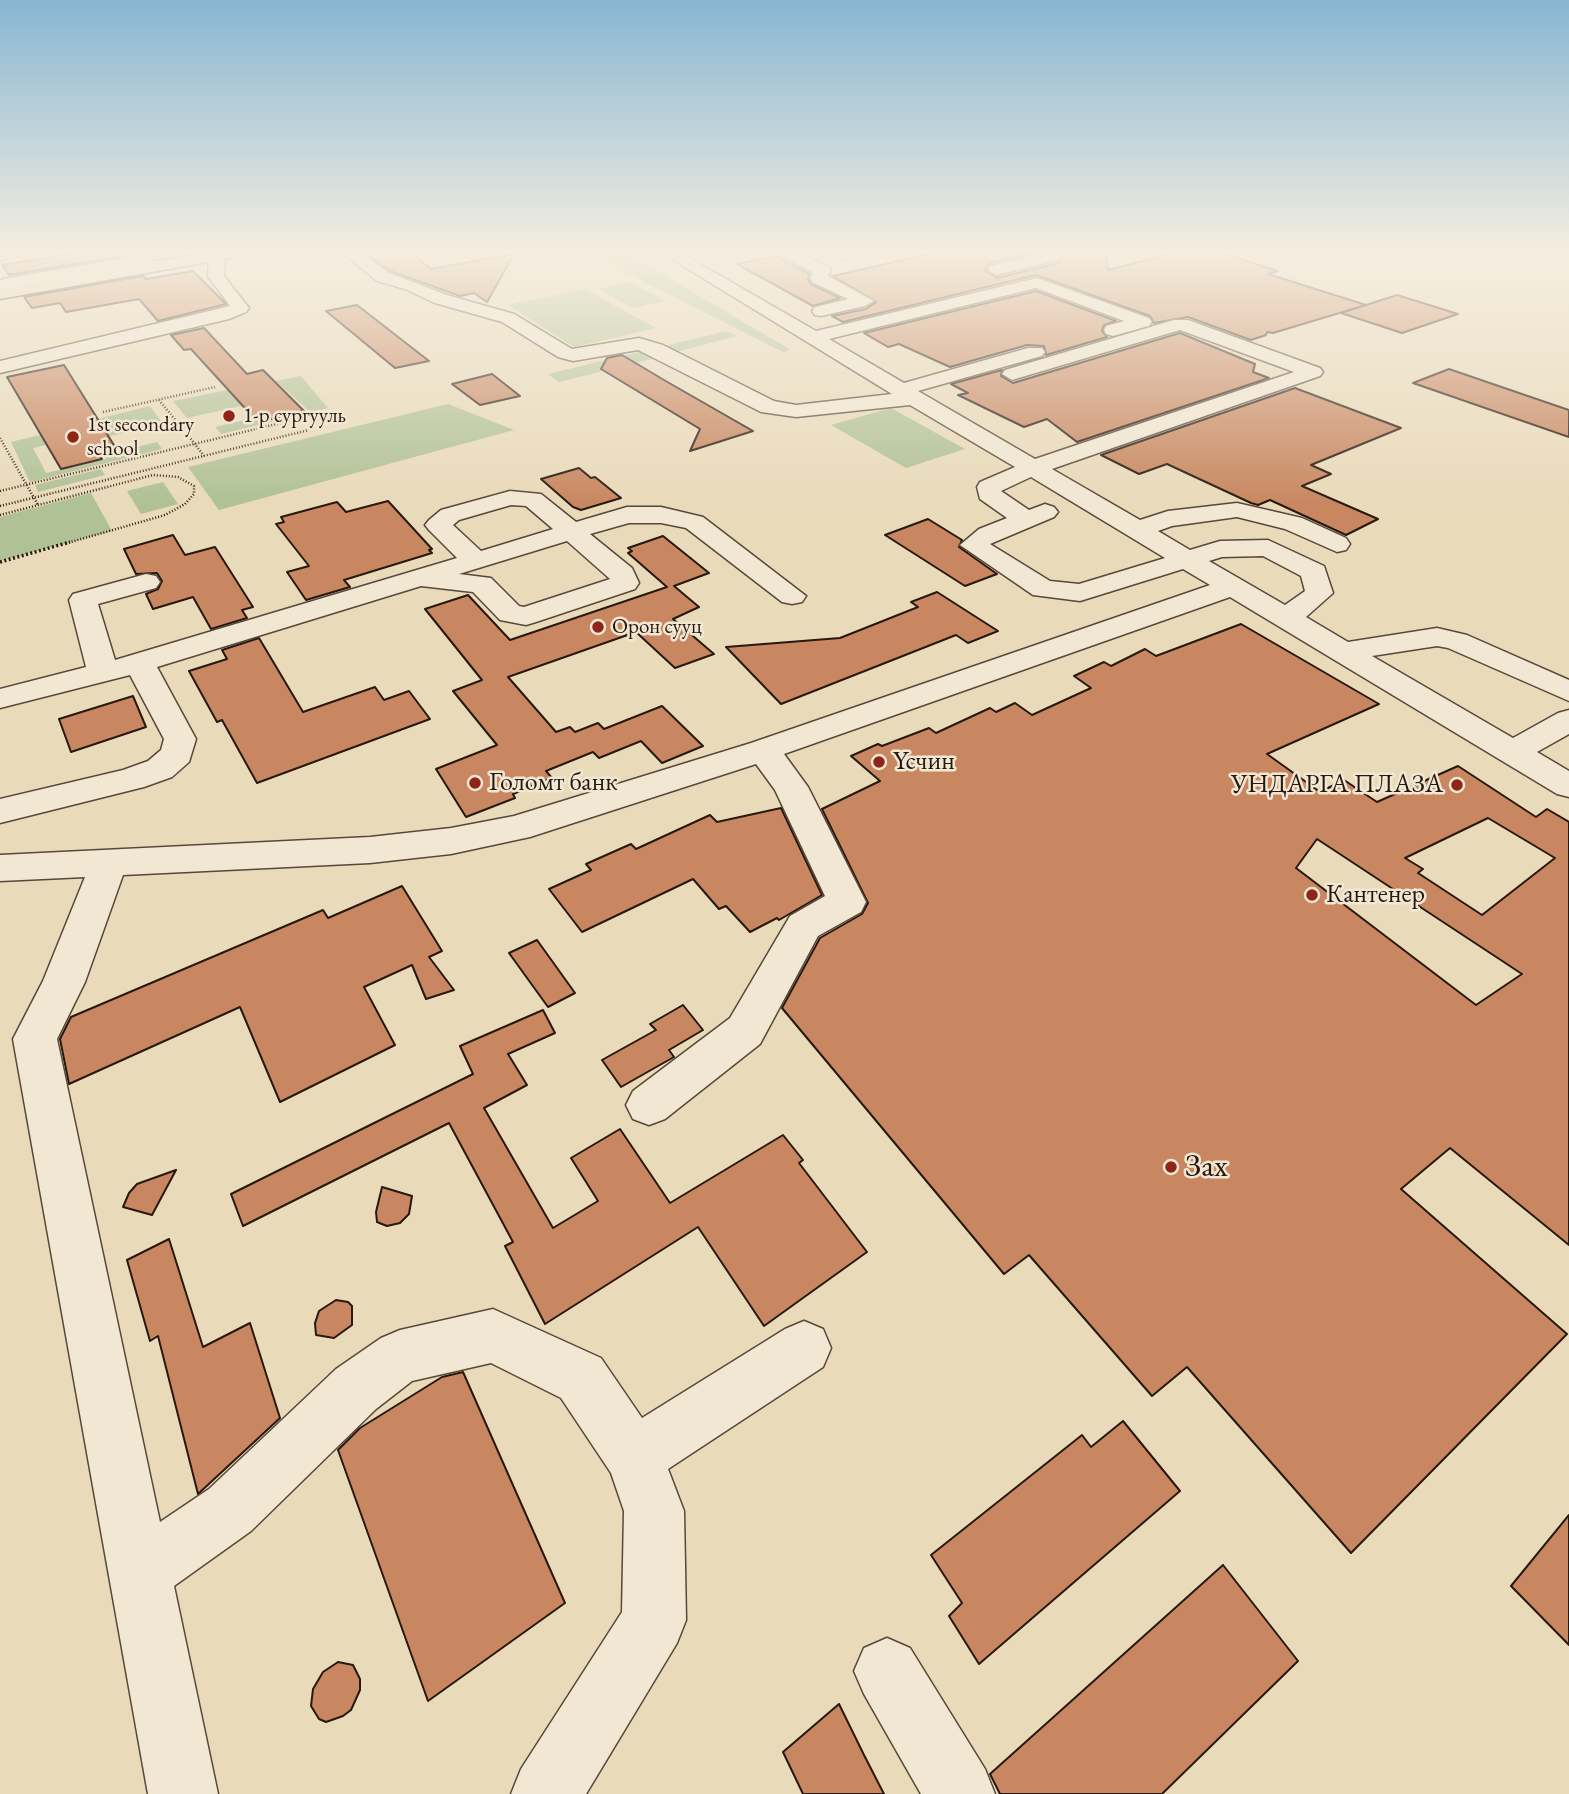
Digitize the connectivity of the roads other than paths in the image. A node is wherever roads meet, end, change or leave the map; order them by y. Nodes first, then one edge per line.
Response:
1 (131, 337) edge
2 (538, 337) edge
3 (816, 337) edge
4 (1095, 337) edge
5 (1138, 337) edge
6 (1216, 337) edge
7 (811, 338) joint
8 (0, 367) edge
9 (1012, 374) dead end
10 (906, 394) junction
11 (1033, 468) junction
12 (1084, 499) junction
13 (1026, 519) junction
14 (1136, 530) junction
15 (571, 532) junction
16 (1337, 544) dead end
17 (1185, 559) junction
18 (475, 561) junction
19 (412, 581) junction
20 (146, 582) dead end
21 (1232, 587) junction
22 (792, 596) dead end
23 (1286, 619) junction
24 (1341, 652) junction
25 (139, 663) junction
26 (103, 672) junction
27 (1569, 692) edge
28 (0, 699) edge
29 (1569, 720) edge
30 (763, 750) junction
31 (1512, 753) junction
32 (1569, 786) edge
33 (0, 811) edge
34 (108, 863) junction
35 (0, 868) edge
36 (649, 1105) dead end
37 (804, 1348) dead end
38 (634, 1457) junction
39 (139, 1573) junction
40 (887, 1671) dead end
41 (183, 1794) edge
42 (546, 1794) edge
43 (960, 1794) edge

1 - 8 street
2 - 10 street
3 - 7 street
4 - 10 street
5 - 9 street
6 - 11 street
7 - 10 street
10 - 11 street
11 - 12 street
11 - 13 street
12 - 13 street
12 - 14 street
13 - 17 street
14 - 16 street
14 - 17 street
15 - 18 street
15 - 18 street
15 - 19 street
15 - 22 street
17 - 21 street
17 - 23 street
18 - 19 street
19 - 25 street
20 - 26 street
21 - 23 street
21 - 30 street
23 - 24 street
24 - 27 street
24 - 31 street
25 - 26 street
25 - 33 street
26 - 28 street
29 - 31 street
30 - 34 street
30 - 36 street
31 - 32 street
34 - 35 street
34 - 39 street
37 - 38 street
38 - 39 street
38 - 42 street
39 - 41 street
40 - 43 street

